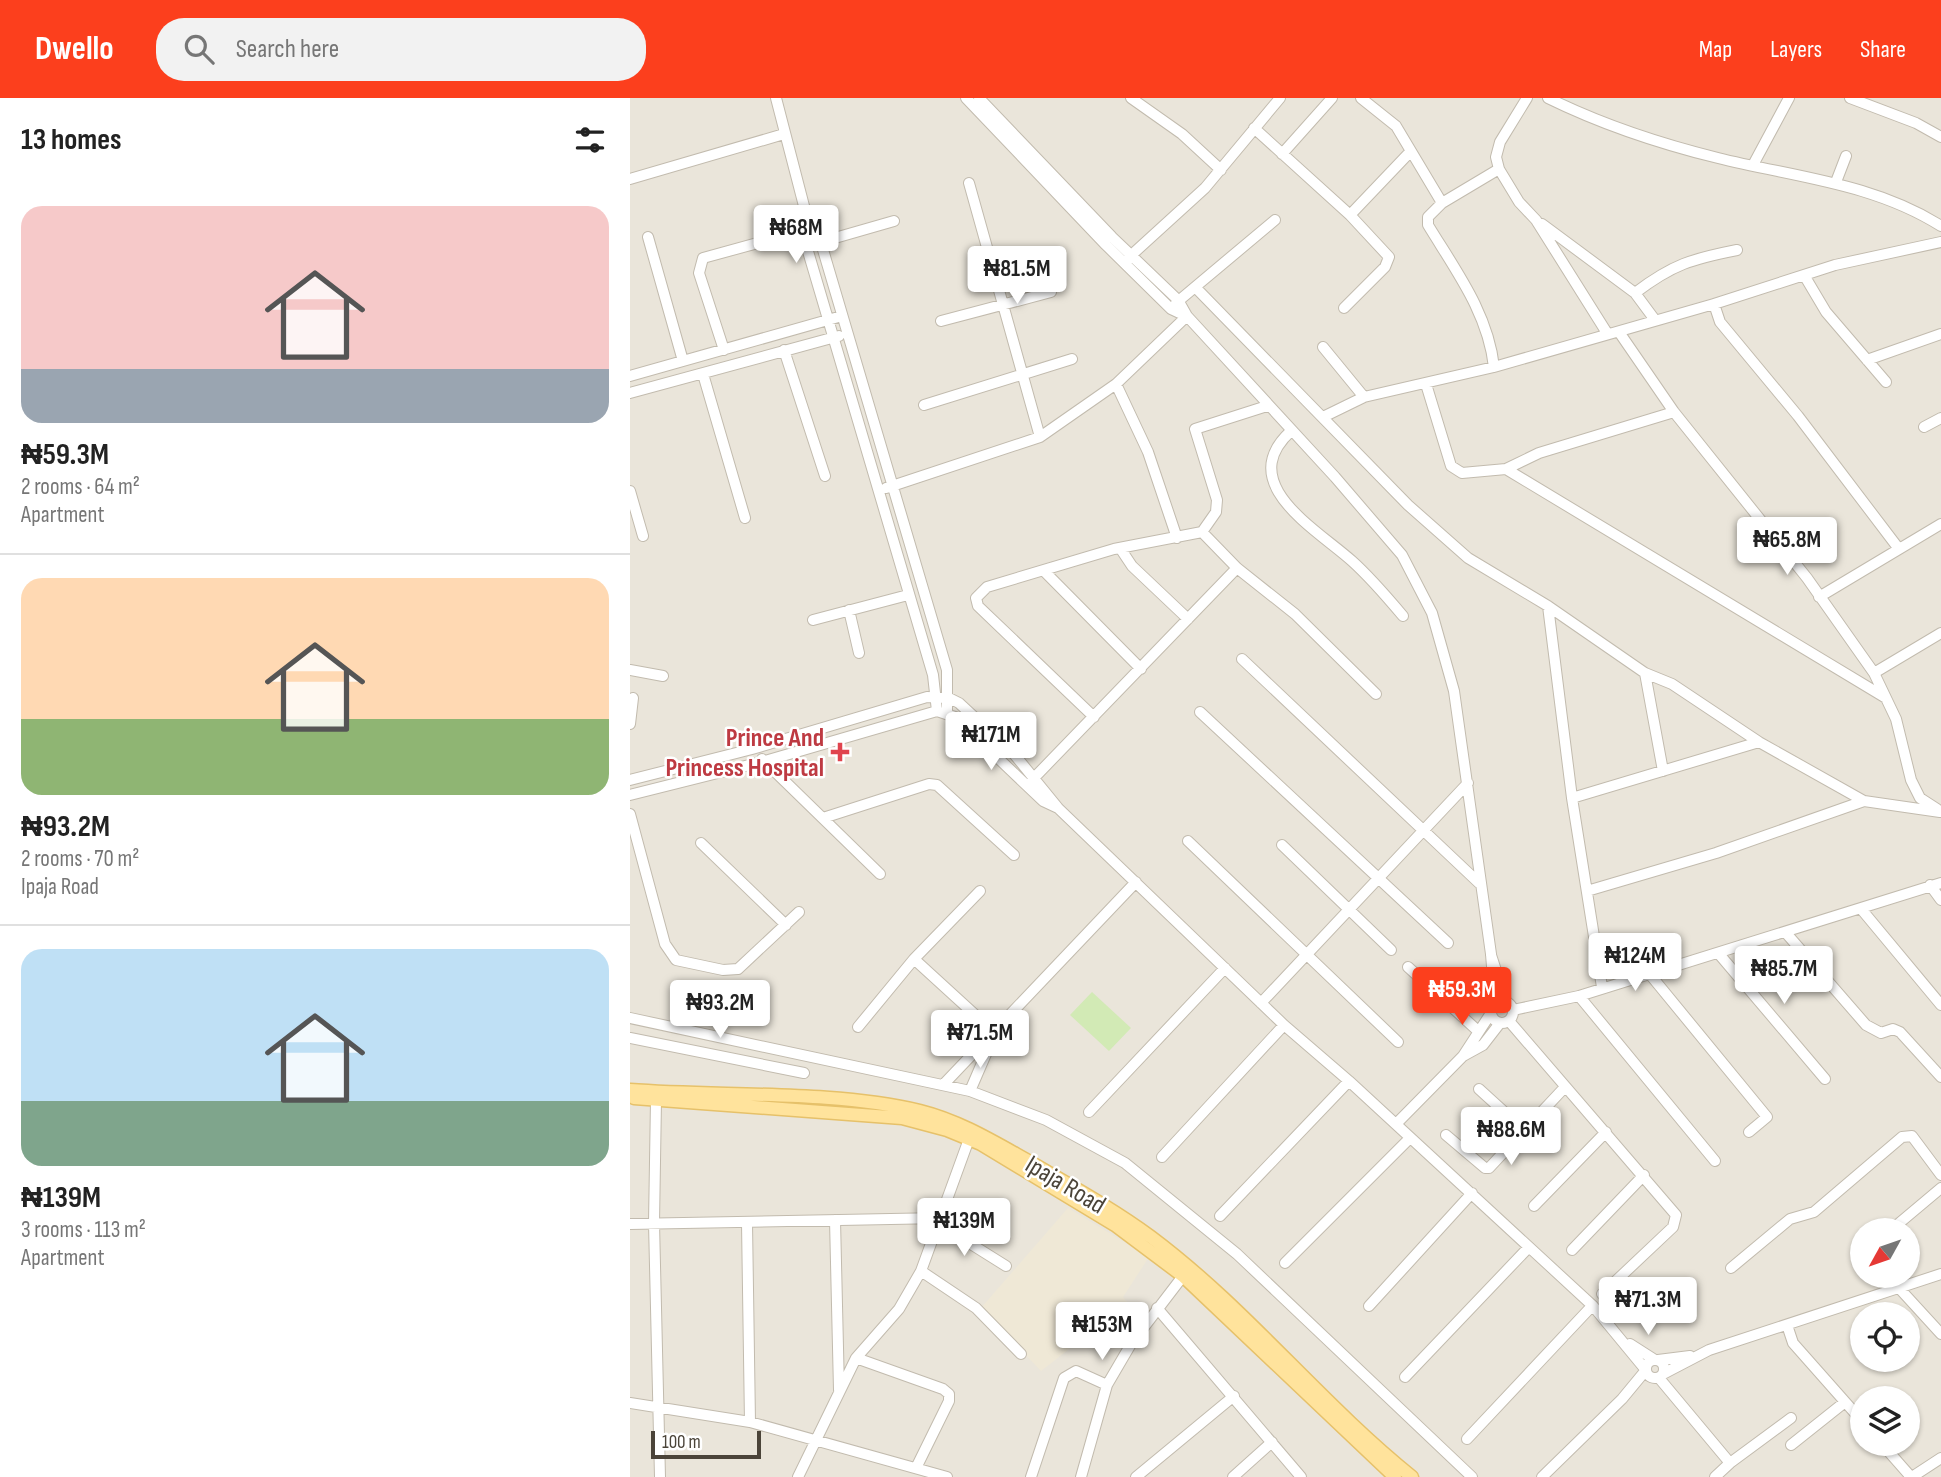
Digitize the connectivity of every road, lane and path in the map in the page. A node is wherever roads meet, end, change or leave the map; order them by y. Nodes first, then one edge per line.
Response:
1 (776, 98) edge
2 (966, 98) edge
3 (979, 98) edge
4 (1132, 98) edge
5 (1280, 98) edge
6 (1332, 98) edge
7 (1361, 98) edge
8 (1527, 98) edge
9 (1548, 98) edge
10 (1789, 98) edge
11 (1850, 98) edge
12 (995, 121) junction
13 (1254, 128) junction
14 (784, 134) junction
15 (1941, 137) edge
16 (1411, 151) junction
17 (1282, 153) junction
18 (1846, 156) dead end
19 (1753, 165) junction
20 (1499, 169) junction
21 (1221, 170) junction
22 (630, 180) edge
23 (1836, 182) junction
24 (969, 183) dead end
25 (1442, 203) junction
26 (804, 205) junction
27 (1350, 215) junction
28 (1275, 220) dead end
29 (1535, 220) junction
30 (894, 221) dead end
31 (1941, 226) edge
32 (816, 227) junction
33 (802, 232) junction
34 (648, 237) dead end
35 (1941, 242) edge
36 (821, 243) junction
37 (807, 246) junction
38 (1737, 250) dead end
39 (1127, 259) junction
40 (1804, 275) junction
41 (1196, 288) junction
42 (1051, 292) dead end
43 (1635, 293) junction
44 (1000, 303) junction
45 (1175, 304) junction
46 (1714, 304) junction
47 (1344, 308) dead end
48 (842, 316) junction
49 (1187, 316) junction
50 (827, 320) junction
51 (1655, 320) junction
52 (941, 321) dead end
53 (1619, 332) junction
54 (847, 333) junction
55 (1607, 333) junction
56 (1941, 334) edge
57 (833, 337) junction
58 (1323, 346) dead end
59 (724, 350) junction
60 (785, 350) junction
61 (1072, 359) dead end
62 (1867, 360) junction
63 (683, 361) junction
64 (1494, 367) junction
65 (703, 374) junction
66 (630, 376) edge
67 (1021, 377) junction
68 (1886, 382) dead end
69 (1116, 384) junction
70 (1426, 384) junction
71 (630, 393) edge
72 (1364, 397) junction
73 (924, 405) dead end
74 (1267, 406) junction
75 (1674, 412) junction
76 (1323, 417) junction
77 (1941, 418) edge
78 (1924, 427) dead end
79 (1291, 431) junction
80 (1040, 437) junction
81 (1506, 469) junction
82 (825, 476) dead end
83 (892, 486) junction
84 (881, 490) junction
85 (630, 491) edge
86 (745, 518) dead end
87 (1941, 524) edge
88 (1202, 532) junction
89 (643, 536) dead end
90 (1177, 538) junction
91 (1120, 548) junction
92 (1899, 549) junction
93 (1237, 568) junction
94 (1044, 571) junction
95 (908, 595) junction
96 (1819, 597) junction
97 (1548, 606) junction
98 (849, 610) junction
99 (1403, 616) dead end
100 (1188, 619) junction
101 (813, 620) dead end
102 (1941, 633) edge
103 (859, 653) dead end
104 (1242, 659) dead end
105 (1141, 669) junction
106 (630, 670) edge
107 (1645, 673) junction
108 (1874, 673) junction
109 (663, 676) dead end
110 (1376, 694) dead end
111 (943, 697) junction
112 (633, 698) dead end
113 (1887, 699) junction
114 (942, 712) junction
115 (1200, 712) dead end
116 (1094, 717) junction
117 (630, 724) edge
118 (1759, 742) junction
119 (752, 749) junction
120 (765, 761) junction
121 (1663, 772) junction
122 (630, 780) edge
123 (1031, 781) junction
124 (1468, 783) junction
125 (630, 795) edge
126 (1572, 798) junction
127 (1864, 801) junction
128 (1941, 812) edge
129 (630, 814) edge
130 (822, 818) junction
131 (1423, 830) junction
132 (1188, 841) dead end
133 (701, 843) dead end
134 (1282, 845) dead end
135 (635, 855) edge
136 (1014, 855) dead end
137 (880, 874) dead end
138 (1378, 880) junction
139 (1136, 882) junction
140 (1479, 883) junction
141 (1941, 883) edge
142 (1930, 885) junction
143 (980, 891) dead end
144 (1587, 891) junction
145 (1941, 900) edge
146 (1862, 910) junction
147 (1350, 911) junction
148 (799, 912) dead end
149 (786, 925) junction
150 (1786, 933) junction
151 (1448, 943) dead end
152 (1391, 950) dead end
153 (1719, 954) junction
154 (1308, 956) junction
155 (914, 960) junction
156 (1408, 967) dead end
157 (1225, 968) junction
158 (1647, 972) junction
159 (1602, 987) junction
160 (1580, 996) junction
161 (1261, 1003) junction
162 (1941, 1005) edge
163 (1502, 1012) junction
164 (630, 1018) edge
165 (1284, 1025) junction
166 (858, 1027) dead end
167 (1478, 1031) junction
168 (995, 1033) junction
169 (630, 1038) edge
170 (1398, 1042) dead end
171 (1463, 1056) junction
172 (804, 1073) dead end
173 (1941, 1077) edge
174 (1825, 1079) dead end
175 (1349, 1080) junction
176 (943, 1084) junction
177 (1565, 1087) junction
178 (1479, 1089) dead end
179 (630, 1090) edge
180 (970, 1091) junction
181 (630, 1098) edge
182 (722, 1099) junction
183 (656, 1100) junction
184 (1088, 1112) dead end
185 (1396, 1124) junction
186 (1524, 1130) junction
187 (1606, 1132) junction
188 (1749, 1132) dead end
189 (1446, 1135) dead end
190 (1410, 1138) junction
191 (969, 1139) junction
192 (1162, 1157) dead end
193 (1715, 1161) dead end
194 (1644, 1175) junction
195 (1941, 1175) edge
196 (1941, 1188) edge
197 (1472, 1193) junction
198 (1534, 1206) dead end
199 (1220, 1216) dead end
200 (1905, 1218) edge
201 (835, 1220) junction
202 (940, 1221) junction
203 (1118, 1221) junction
204 (654, 1223) junction
205 (747, 1223) junction
206 (630, 1224) edge
207 (1529, 1247) junction
208 (1572, 1250) dead end
209 (1285, 1264) dead end
210 (1006, 1266) dead end
211 (1731, 1268) dead end
212 (921, 1271) junction
213 (1941, 1274) edge
214 (1183, 1276) junction
215 (1920, 1281) edge
216 (1899, 1288) joint
217 (1602, 1294) dead end
218 (1369, 1306) dead end
219 (1592, 1306) junction
220 (1157, 1308) junction
221 (1787, 1325) junction
222 (1941, 1334) edge
223 (1623, 1340) junction
224 (1021, 1354) dead end
225 (1697, 1354) junction
226 (856, 1358) junction
227 (1657, 1360) junction
228 (1653, 1374) junction
229 (1405, 1377) dead end
230 (1107, 1385) junction
231 (839, 1394) junction
232 (1234, 1396) junction
233 (1845, 1402) junction
234 (630, 1403) edge
235 (660, 1408) junction
236 (1850, 1408) edge
237 (1791, 1418) dead end
238 (750, 1422) junction
239 (817, 1439) junction
240 (1467, 1439) dead end
241 (1272, 1442) junction
242 (1791, 1445) dead end
243 (1893, 1456) edge
244 (1941, 1458) edge
245 (1730, 1463) junction
246 (916, 1468) junction
247 (660, 1477) edge
248 (798, 1477) edge
249 (947, 1477) edge
250 (1031, 1477) edge
251 (1081, 1477) edge
252 (1136, 1477) edge
253 (1233, 1477) edge
254 (1301, 1477) edge
255 (1395, 1477) edge
256 (1412, 1477) edge
257 (1472, 1477) edge
258 (1542, 1477) edge
259 (1715, 1477) edge
260 (1912, 1477) edge

1 - 14 street
2 - 12 street
3 - 12 street
4 - 21 street
5 - 13 street
6 - 17 street
7 - 16 street
8 - 20 street
9 - 19 street
10 - 19 street
11 - 15 street
12 - 39 street
13 - 17 street
13 - 21 street
14 - 22 street
14 - 26 street
16 - 25 street
16 - 27 street
17 - 27 street
18 - 23 street
19 - 23 street
20 - 25 street
20 - 29 street
21 - 39 street
23 - 31 street
24 - 44 street
25 - 64 street
26 - 32 street
26 - 33 street
27 - 47 street
28 - 41 street
29 - 43 street
29 - 55 street
30 - 36 street
32 - 33 street
32 - 36 street
33 - 37 street
33 - 59 street
34 - 63 street
35 - 40 street
36 - 37 street
36 - 48 street
37 - 50 street
38 - 43 street
39 - 45 street
40 - 46 street
40 - 62 street
41 - 45 street
41 - 76 street
42 - 44 street
43 - 51 street
44 - 52 street
44 - 67 street
45 - 49 street
46 - 51 street
46 - 92 street
48 - 50 street
48 - 54 street
49 - 69 street
49 - 74 street
50 - 57 street
50 - 59 street
51 - 53 street
53 - 55 street
53 - 75 street
54 - 57 street
54 - 83 street
55 - 64 street
56 - 62 street
57 - 60 street
57 - 84 street
58 - 72 street
59 - 63 street
60 - 65 street
60 - 82 street
61 - 67 street
62 - 68 street
63 - 66 street
64 - 70 street
65 - 71 street
65 - 86 street
67 - 73 street
67 - 80 street
69 - 80 street
69 - 90 street
70 - 72 street
70 - 81 street
72 - 76 street
74 - 79 street
74 - 88 street
75 - 81 street
75 - 96 street
76 - 97 street
77 - 78 street
79 - 99 street
79 - 124 street
80 - 83 street
81 - 113 street
83 - 84 street
83 - 111 street
84 - 95 street
85 - 89 street
87 - 92 street
88 - 90 street
88 - 93 street
90 - 91 street
91 - 94 street
91 - 100 street
92 - 96 street
93 - 100 street
93 - 110 street
94 - 105 street
94 - 116 street
95 - 98 street
95 - 111 street
96 - 108 street
97 - 107 street
97 - 126 street
98 - 101 street
98 - 103 street
100 - 105 street
102 - 108 street
104 - 131 street
105 - 116 street
106 - 109 street
107 - 118 street
107 - 121 street
108 - 113 street
111 - 114 street
111 - 119 street
111 - 123 street
112 - 117 street
113 - 128 street
114 - 120 street
114 - 123 street
115 - 138 street
116 - 123 street
118 - 121 street
118 - 127 street
119 - 120 street
119 - 122 street
120 - 125 street
120 - 130 street
121 - 126 street
123 - 139 street
124 - 131 street
124 - 140 street
126 - 144 street
127 - 128 street
127 - 144 street
129 - 135 street
130 - 136 street
130 - 137 street
131 - 138 street
131 - 140 street
132 - 154 street
133 - 149 street
134 - 147 street
135 - 149 street
138 - 147 street
138 - 151 street
139 - 157 street
139 - 168 street
140 - 163 street
141 - 142 street
142 - 145 street
142 - 146 street
143 - 155 street
144 - 159 street
146 - 150 street
146 - 162 street
147 - 152 street
147 - 154 street
148 - 149 street
150 - 153 street
150 - 173 street
153 - 158 street
153 - 174 street
154 - 161 street
154 - 170 street
155 - 166 street
155 - 168 street
156 - 167 street
157 - 161 street
157 - 184 street
158 - 159 street
158 - 188 street
159 - 160 street
160 - 163 street
160 - 193 street
161 - 165 street
163 - 167 street
163 - 171 street
163 - 177 street
164 - 176 street
165 - 175 street
165 - 192 street
167 - 171 street
168 - 176 street
168 - 180 street
169 - 172 street
171 - 185 street
175 - 185 street
175 - 199 street
176 - 180 street
177 - 186 street
177 - 187 street
178 - 186 street
179 - 182 main road, Ipaja Road
180 - 257 street
181 - 183 main road, Ipaja Road
182 - 183 main road, Ipaja Road
182 - 191 main road, Ipaja Road
182 - 203 main road, Ipaja Road
183 - 204 street
185 - 190 street
186 - 189 street
187 - 194 street
187 - 198 street
190 - 197 street
190 - 209 street
191 - 202 street
191 - 203 main road, Ipaja Road
194 - 208 street
194 - 217 street
195 - 211 street
196 - 200 street
197 - 207 street
197 - 218 street
201 - 202 street
201 - 205 street
201 - 231 street
202 - 210 street
202 - 212 street
203 - 214 main road, Ipaja Road
203 - 256 main road, Ipaja Road
204 - 205 street
204 - 206 street
204 - 235 street
205 - 238 street
207 - 219 street
207 - 229 street
212 - 224 street
212 - 226 street
213 - 215 street
214 - 220 street
214 - 255 main road, Ipaja Road
216 - 221 street
216 - 222 street
219 - 223 street
219 - 240 street
220 - 230 street
220 - 232 street
221 - 225 street
221 - 233 street
223 - 227 street
223 - 228 street
225 - 227 street
225 - 228 street
226 - 231 street
226 - 246 street
227 - 228 street
227 - 228 street
228 - 245 street
228 - 258 street
230 - 250 street
230 - 251 street
231 - 239 street
232 - 241 street
232 - 252 street
233 - 236 street
233 - 242 street
234 - 235 street
235 - 238 street
235 - 247 street
237 - 245 street
238 - 239 street
239 - 246 street
239 - 248 street
241 - 253 street
241 - 254 street
243 - 260 street
244 - 260 street
245 - 259 street
246 - 249 street

